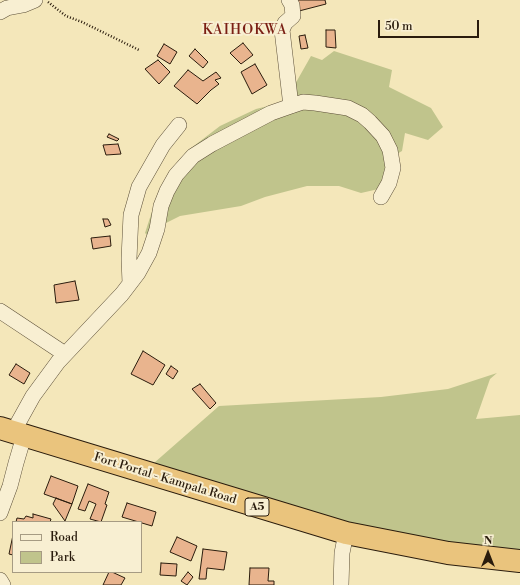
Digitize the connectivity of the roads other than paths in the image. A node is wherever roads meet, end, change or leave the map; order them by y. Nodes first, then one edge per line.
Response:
1 (35, 0) edge
2 (289, 0) edge
3 (0, 12) edge
4 (291, 106) junction
5 (180, 125) dead end
6 (381, 197) dead end
7 (130, 283) junction
8 (0, 311) edge
9 (65, 354) junction
10 (12, 432) edge
11 (0, 513) edge
12 (346, 533) junction
13 (520, 561) edge
14 (0, 580) edge
15 (3, 585) edge
16 (341, 585) edge

1 - 3 street
2 - 4 street
4 - 6 street
4 - 7 street
5 - 7 street
7 - 9 street
8 - 9 street
9 - 10 street
10 - 11 street
10 - 12 highway, Fort Portal - Kampala Road / A5
12 - 13 highway, Fort Portal - Kampala Road / A5
12 - 16 street
14 - 15 street

